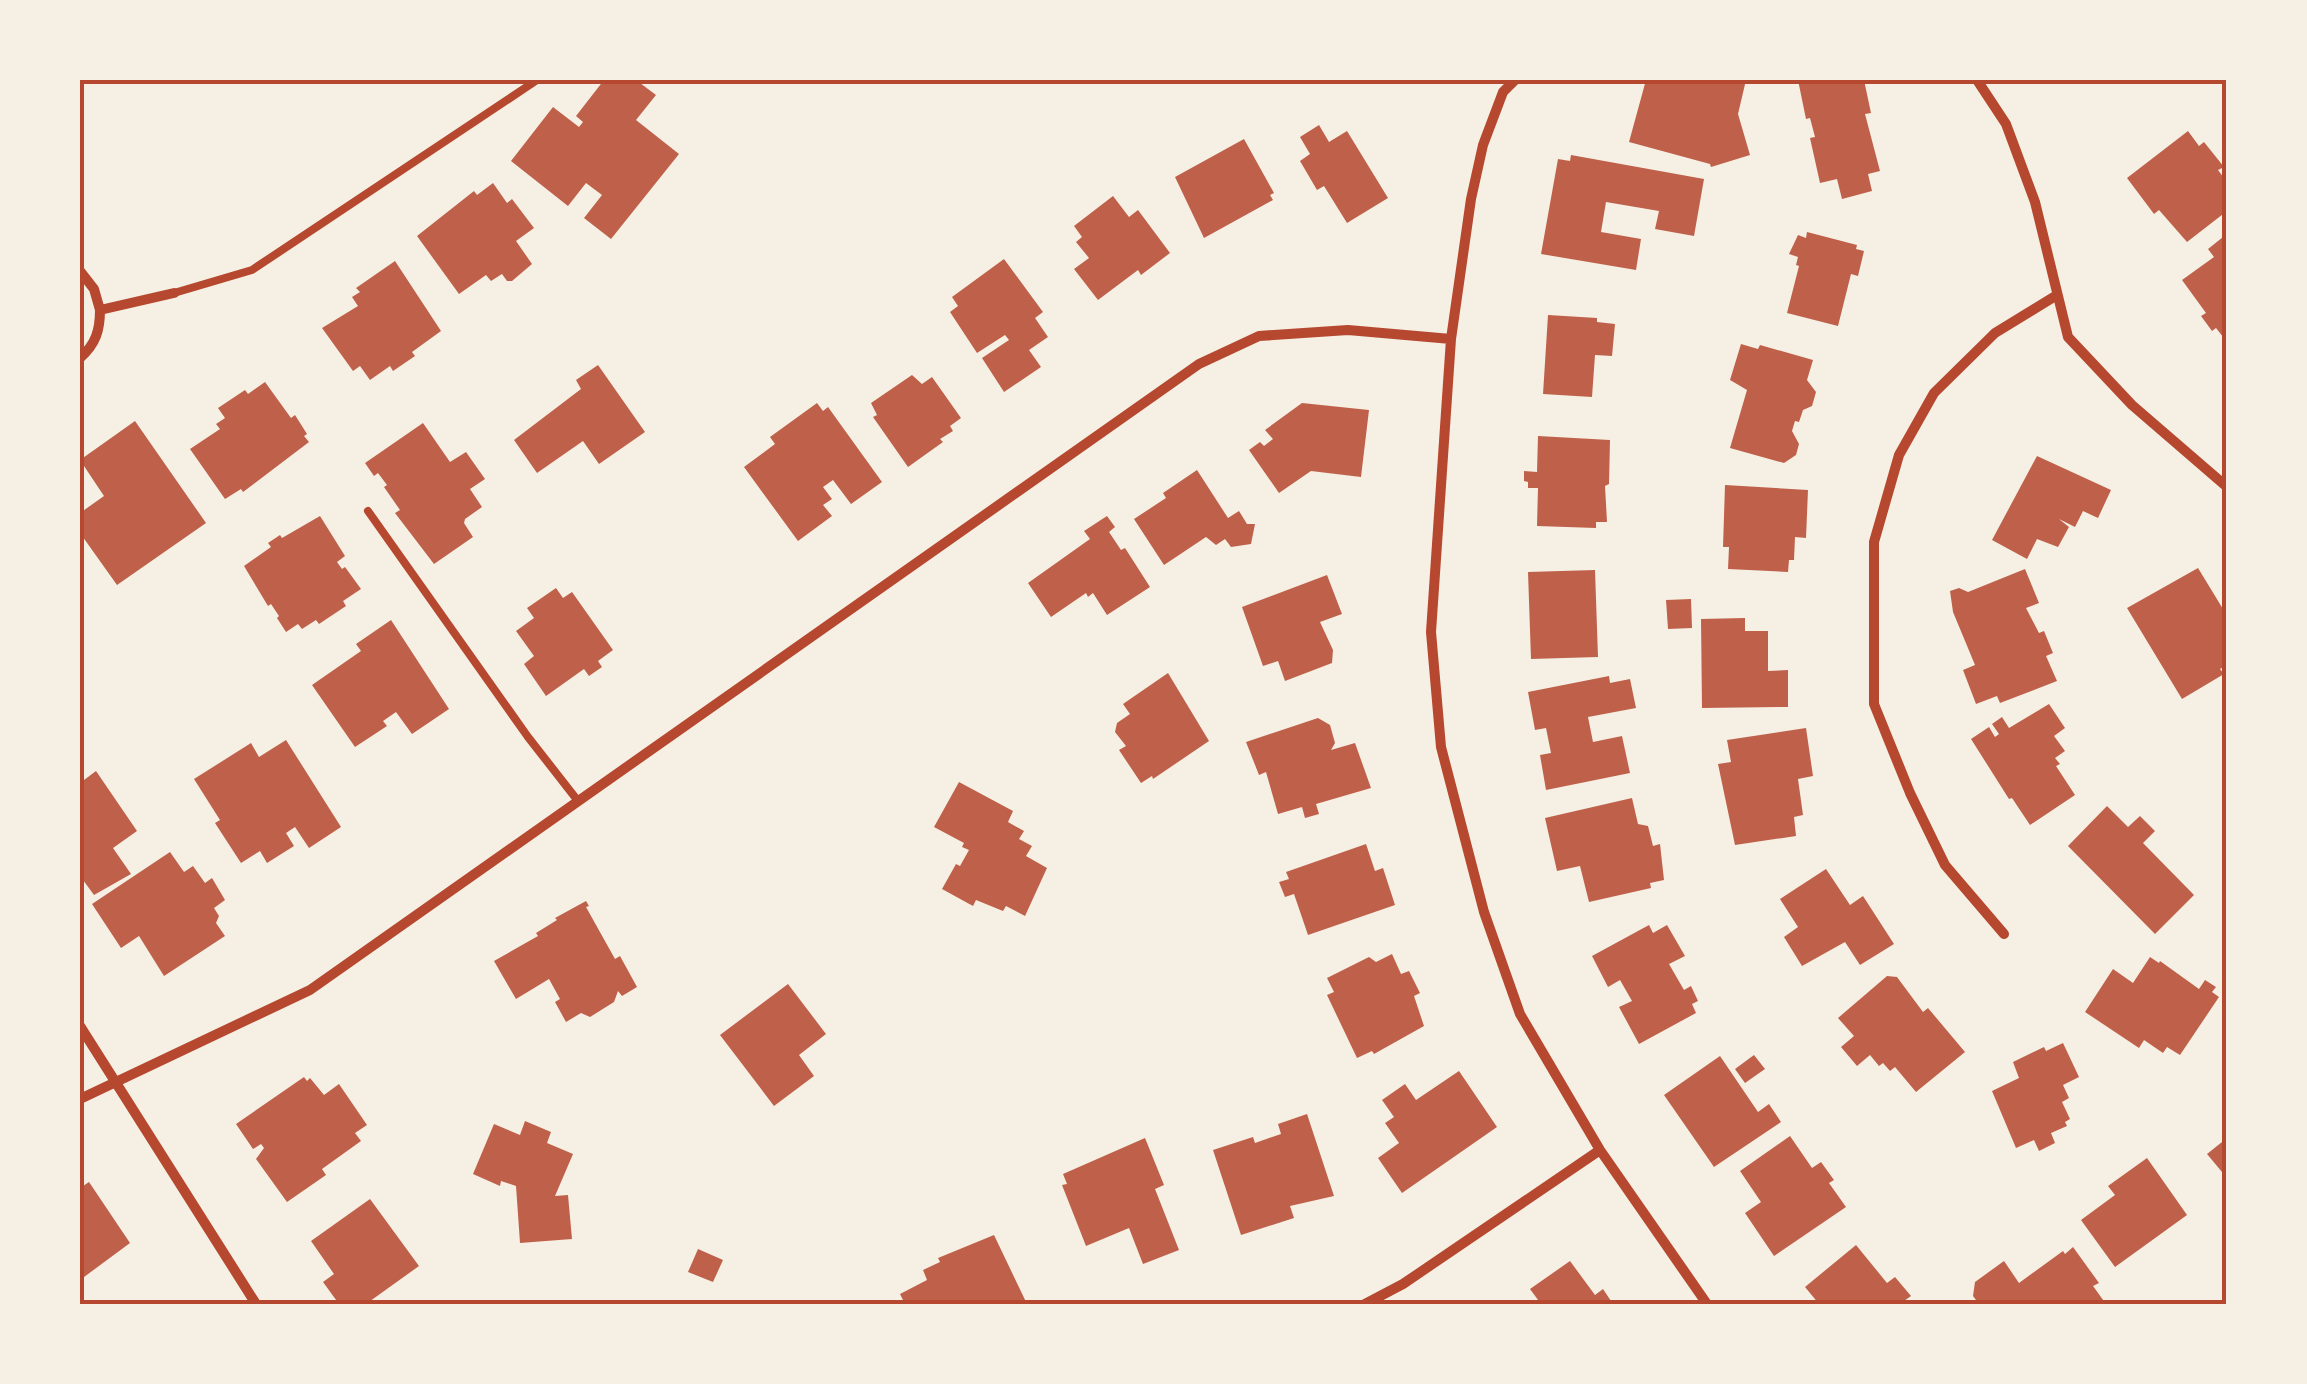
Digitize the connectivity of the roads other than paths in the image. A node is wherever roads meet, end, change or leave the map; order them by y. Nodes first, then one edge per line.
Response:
1 (537, 80) edge
2 (1514, 80) edge
3 (1977, 80) edge
4 (80, 271) edge
5 (174, 293) joint
6 (2057, 294) junction
7 (100, 310) junction
8 (1451, 338) junction
9 (80, 358) edge
10 (2227, 487) edge
11 (368, 511) dead end
12 (578, 801) junction
13 (2004, 934) dead end
14 (80, 1026) edge
15 (114, 1083) junction
16 (80, 1099) edge
17 (1600, 1150) junction
18 (256, 1304) edge
19 (1365, 1304) edge
20 (1707, 1304) edge

1 - 5 lane
2 - 8 street
3 - 6 street
4 - 7 street
5 - 7 street
6 - 10 street
6 - 13 street
7 - 9 street
8 - 12 street
8 - 17 street
11 - 12 lane
12 - 15 street
14 - 15 street
15 - 16 street
15 - 18 street
17 - 19 street
17 - 20 street

